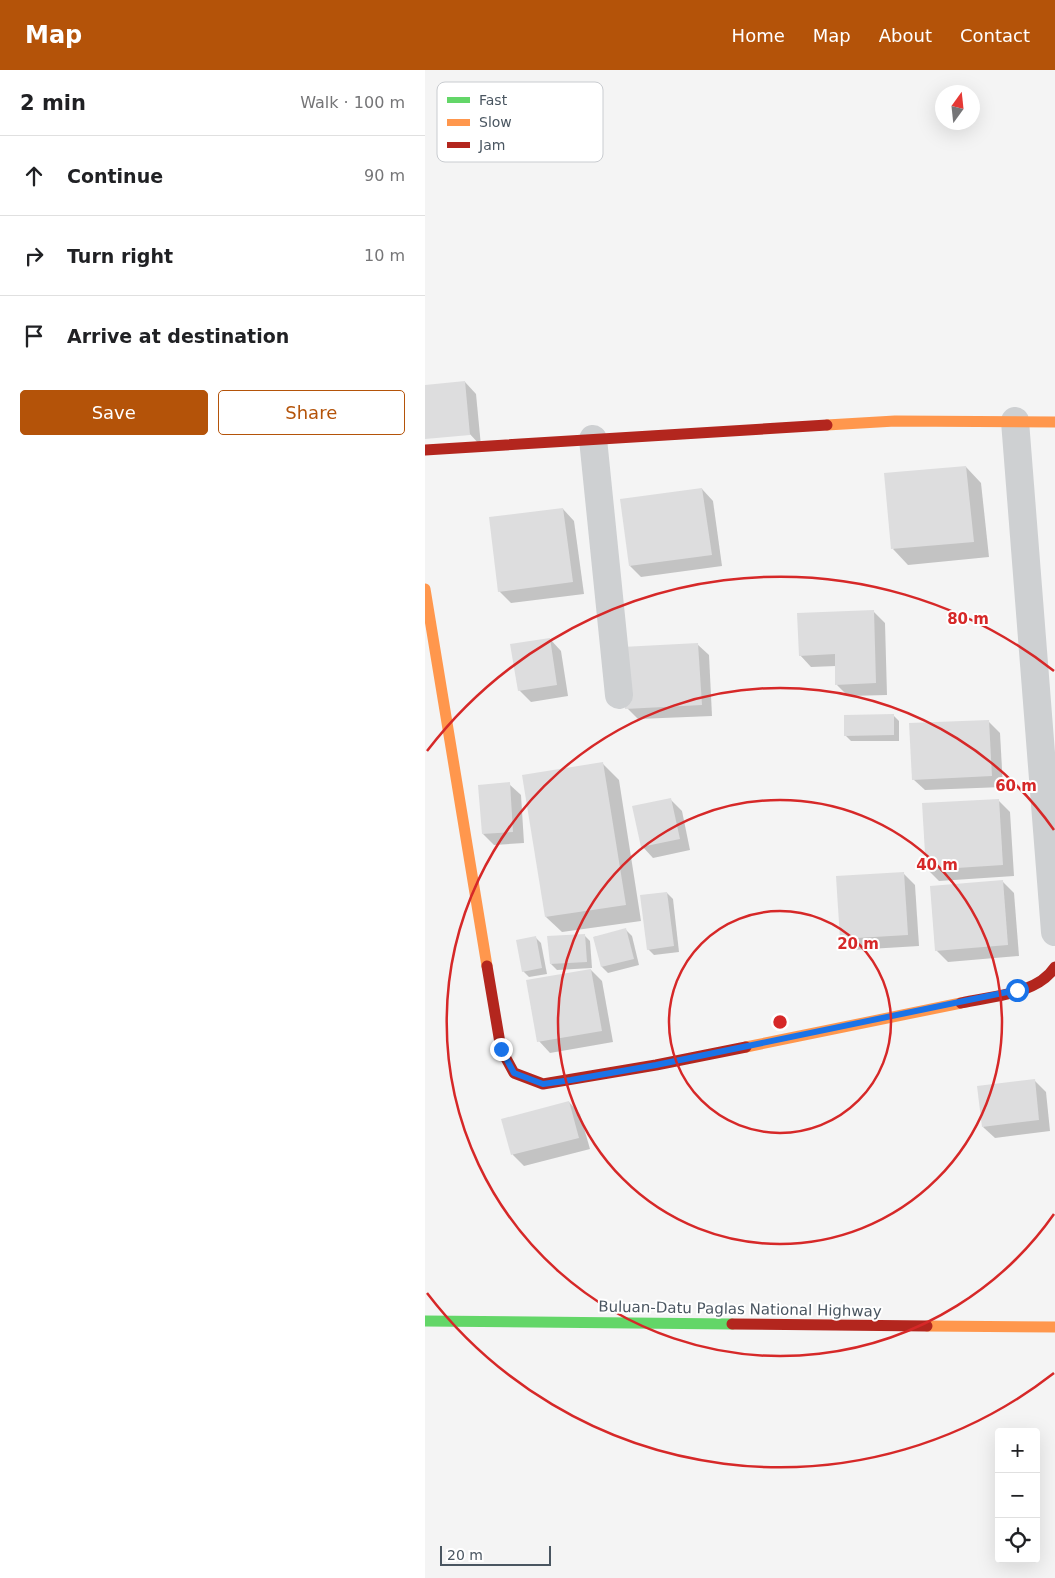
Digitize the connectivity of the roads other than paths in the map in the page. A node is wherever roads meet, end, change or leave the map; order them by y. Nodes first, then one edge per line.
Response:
1 (1015, 421) junction
2 (1055, 422) edge
3 (593, 439) junction
4 (425, 450) edge
5 (425, 589) edge
6 (619, 695) dead end
7 (1055, 932) edge
8 (1055, 967) edge
9 (425, 1321) edge
10 (1055, 1328) edge

1 - 2 main road
1 - 3 main road
1 - 7 street
3 - 4 main road
3 - 6 street
5 - 8 main road
9 - 10 main road, Buluan-Datu Paglas National Highway

